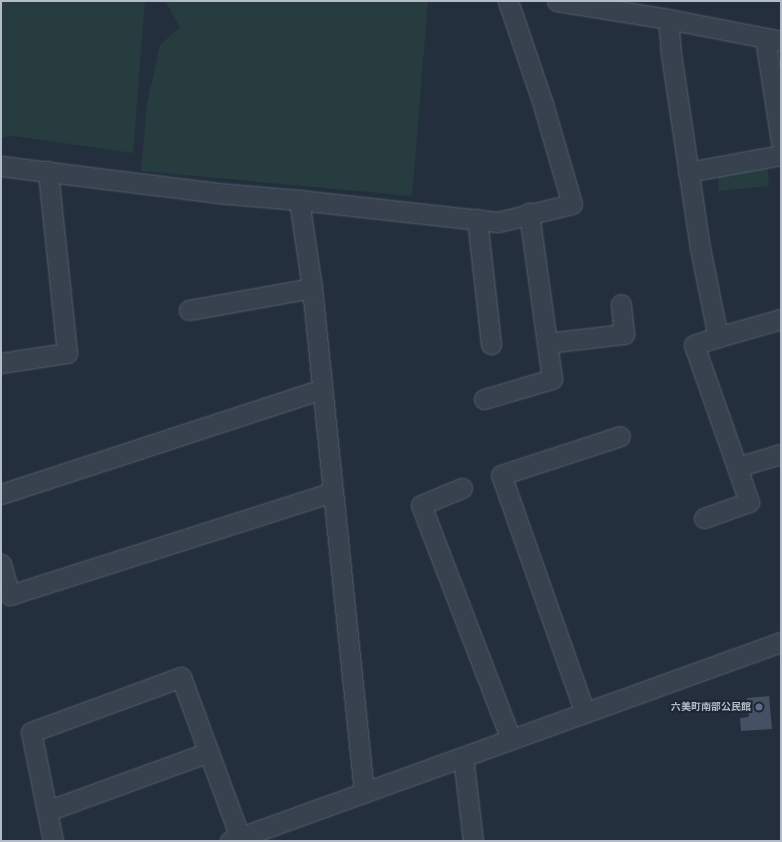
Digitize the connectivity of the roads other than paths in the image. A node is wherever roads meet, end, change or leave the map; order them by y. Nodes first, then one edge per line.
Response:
1 (508, 1) edge
2 (557, 1) edge
3 (668, 18) junction
4 (773, 39) edge
5 (781, 141) edge
6 (781, 155) edge
7 (1, 166) edge
8 (48, 171) junction
9 (688, 172) junction
10 (299, 200) junction
11 (529, 213) junction
12 (477, 219) junction
13 (312, 288) junction
14 (621, 304) dead end
15 (189, 310) dead end
16 (781, 319) edge
17 (718, 337) junction
18 (547, 342) junction
19 (491, 344) dead end
20 (1, 363) edge
21 (322, 389) junction
22 (484, 399) dead end
23 (620, 436) dead end
24 (781, 454) edge
25 (737, 467) junction
26 (462, 488) dead end
27 (332, 492) junction
28 (1, 494) edge
29 (704, 518) dead end
30 (1, 564) edge
31 (781, 642) edge
32 (585, 713) junction
33 (511, 739) junction
34 (209, 752) junction
35 (463, 757) junction
36 (364, 792) junction
37 (47, 811) junction
38 (235, 839) edge
39 (53, 841) edge
40 (473, 841) edge

1 - 11 street
2 - 3 street
3 - 4 street
3 - 9 street
4 - 5 street
6 - 9 street
7 - 8 street
8 - 10 street
8 - 20 street
9 - 17 street
10 - 12 street
10 - 13 street
11 - 12 street
11 - 18 street
12 - 19 street
13 - 15 street
13 - 21 street
14 - 18 street
16 - 17 street
17 - 25 street
18 - 22 street
21 - 27 street
21 - 28 street
23 - 32 street
24 - 25 street
25 - 29 street
26 - 33 street
27 - 30 street
27 - 36 street
31 - 32 street
32 - 33 street
33 - 35 street
34 - 37 street
34 - 37 street
34 - 38 street
35 - 36 street
35 - 40 street
36 - 38 street
37 - 39 street

